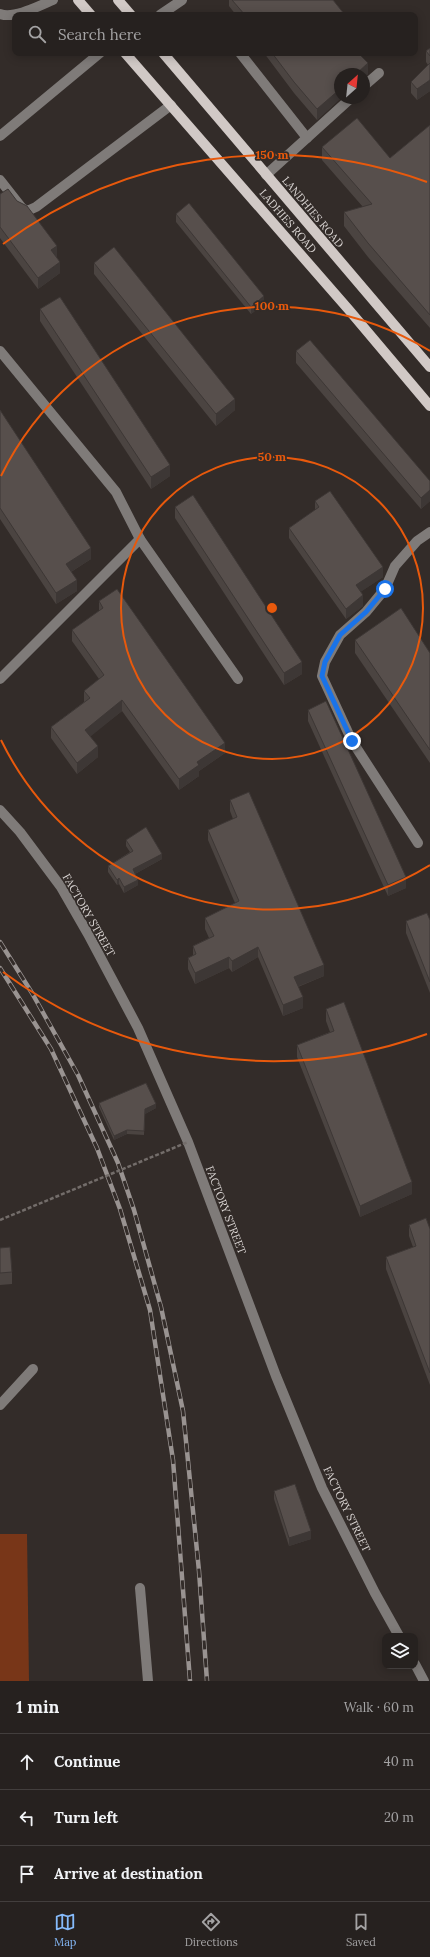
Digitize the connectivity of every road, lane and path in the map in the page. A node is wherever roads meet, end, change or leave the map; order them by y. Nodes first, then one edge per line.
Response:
1 (53, 0) edge
2 (78, 0) edge
3 (118, 0) edge
4 (182, 0) edge
5 (25, 12) edge
6 (88, 12) edge
7 (128, 12) edge
8 (164, 12) edge
9 (0, 14) edge
10 (12, 14) edge
11 (96, 56) edge
12 (128, 56) edge
13 (167, 56) edge
14 (242, 56) edge
15 (379, 73) dead end
16 (370, 81) edge
17 (344, 104) edge
18 (171, 105) junction
19 (0, 136) edge
20 (307, 138) junction
21 (266, 175) junction
22 (0, 180) edge
23 (0, 351) edge
24 (430, 367) edge
25 (430, 406) edge
26 (430, 532) edge
27 (140, 539) junction
28 (0, 678) edge
29 (238, 679) dead end
30 (0, 810) edge
31 (418, 843) dead end
32 (188, 1142) junction
33 (0, 1220) edge
34 (33, 1369) dead end
35 (0, 1405) edge
36 (140, 1588) dead end
37 (397, 1633) edge
38 (418, 1669) edge
39 (148, 1681) edge
40 (424, 1681) edge

1 - 5 street
2 - 6 main road
3 - 7 main road
4 - 8 street
9 - 10 street
11 - 19 street
12 - 18 main road, LADHIES ROAD
13 - 21 main road, LANDHIES ROAD
14 - 20 street
15 - 16 street
17 - 20 street
18 - 22 street
18 - 25 main road, LADHIES ROAD
20 - 21 street
21 - 24 main road, LANDHIES ROAD
23 - 27 street
26 - 31 street
27 - 28 street
27 - 29 street
30 - 32 street, FACTORY STREET
32 - 33 path, bridge
32 - 37 street, FACTORY STREET
34 - 35 street
36 - 39 street
38 - 40 street

